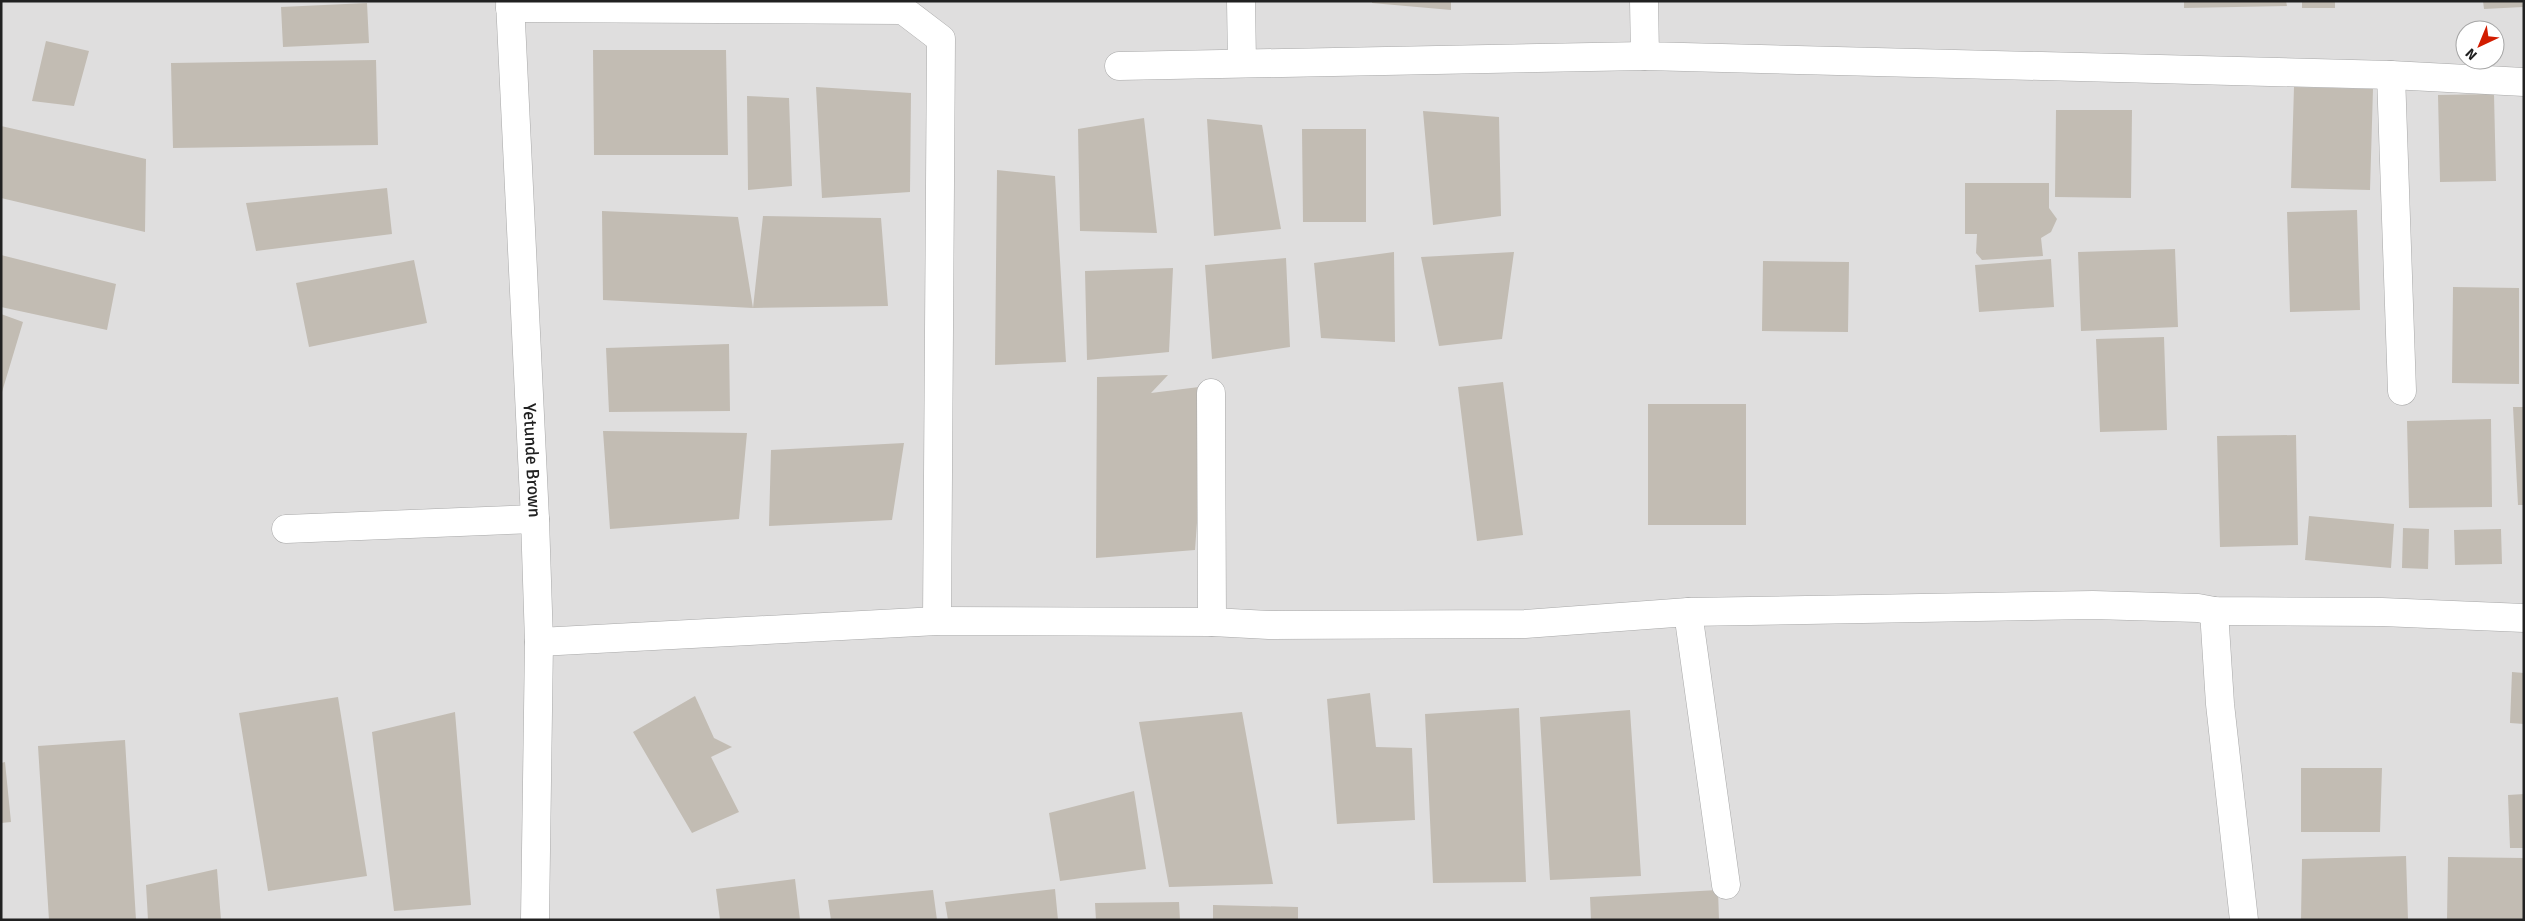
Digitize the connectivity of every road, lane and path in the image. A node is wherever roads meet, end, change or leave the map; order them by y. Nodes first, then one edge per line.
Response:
1 (1241, 1) edge
2 (1644, 1) edge
3 (510, 5) edge
4 (1645, 56) junction
5 (1242, 63) junction
6 (1119, 66) dead end
7 (2391, 74) junction
8 (2524, 82) edge
9 (2402, 391) dead end
10 (1211, 393) dead end
11 (536, 519) junction
12 (286, 529) dead end
13 (2214, 611) junction
14 (1688, 612) junction
15 (2524, 618) edge
16 (937, 621) junction
17 (1212, 622) junction
18 (539, 642) junction
19 (1726, 884) dead end
20 (535, 920) edge
21 (2244, 920) edge

1 - 5 street
2 - 4 street
3 - 11 street, Yetunde Brown
3 - 16 street
4 - 5 street
4 - 7 street
5 - 6 street
7 - 8 street
7 - 9 street
10 - 17 street
11 - 12 street
11 - 18 street, Yetunde Brown
13 - 14 street
13 - 15 street
13 - 21 street
14 - 17 street
14 - 19 street
16 - 17 street
16 - 18 street
18 - 20 street, Yetunde Brown

